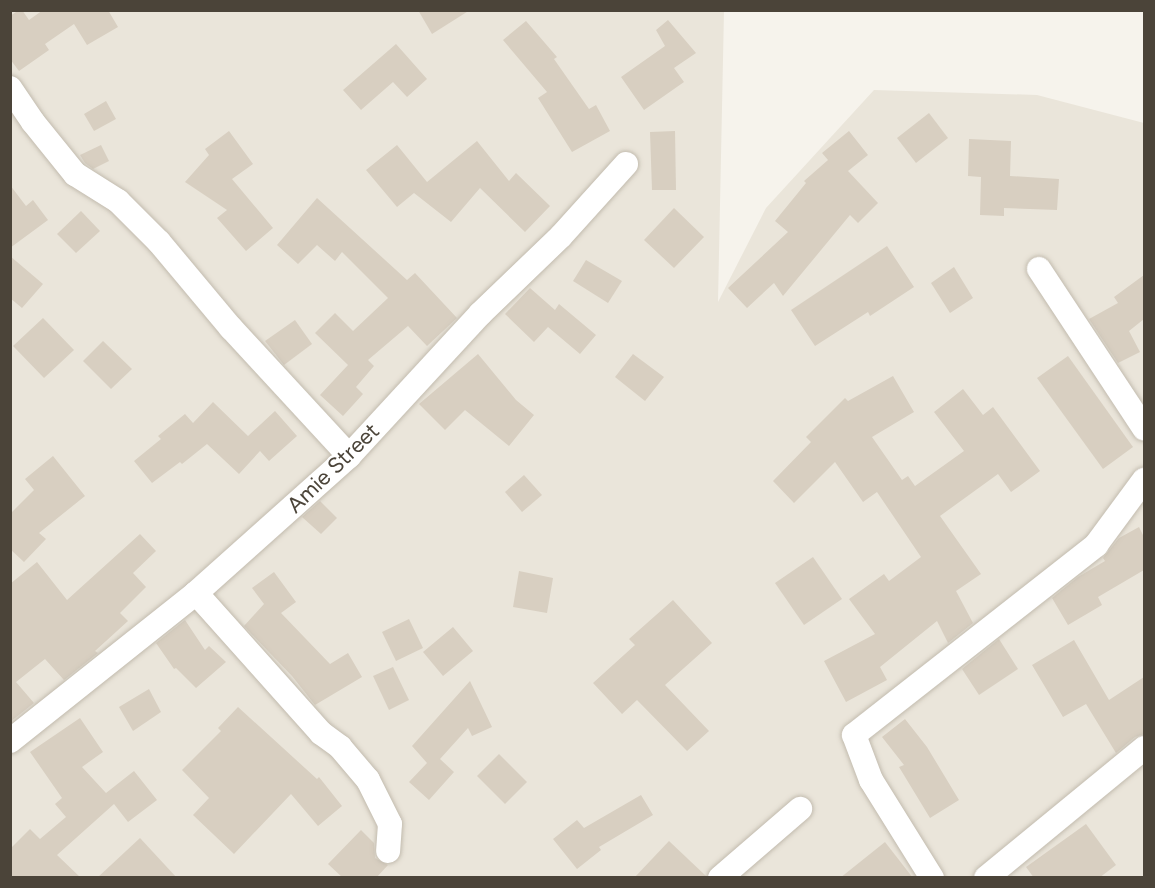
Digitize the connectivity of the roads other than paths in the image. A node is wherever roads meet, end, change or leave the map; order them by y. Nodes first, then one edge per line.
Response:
1 (10, 88) edge
2 (626, 164) dead end
3 (1039, 269) dead end
4 (1144, 428) edge
5 (349, 456) junction
6 (1144, 480) edge
7 (196, 593) junction
8 (10, 741) edge
9 (1144, 748) edge
10 (800, 809) dead end
11 (388, 851) dead end
12 (720, 878) edge
13 (932, 878) edge
14 (986, 878) edge

1 - 5 street
2 - 5 street, Amie Street
3 - 4 street
5 - 7 street, Amie Street
6 - 13 street
7 - 8 street, Amie Street
7 - 11 street
9 - 14 street
10 - 12 street

